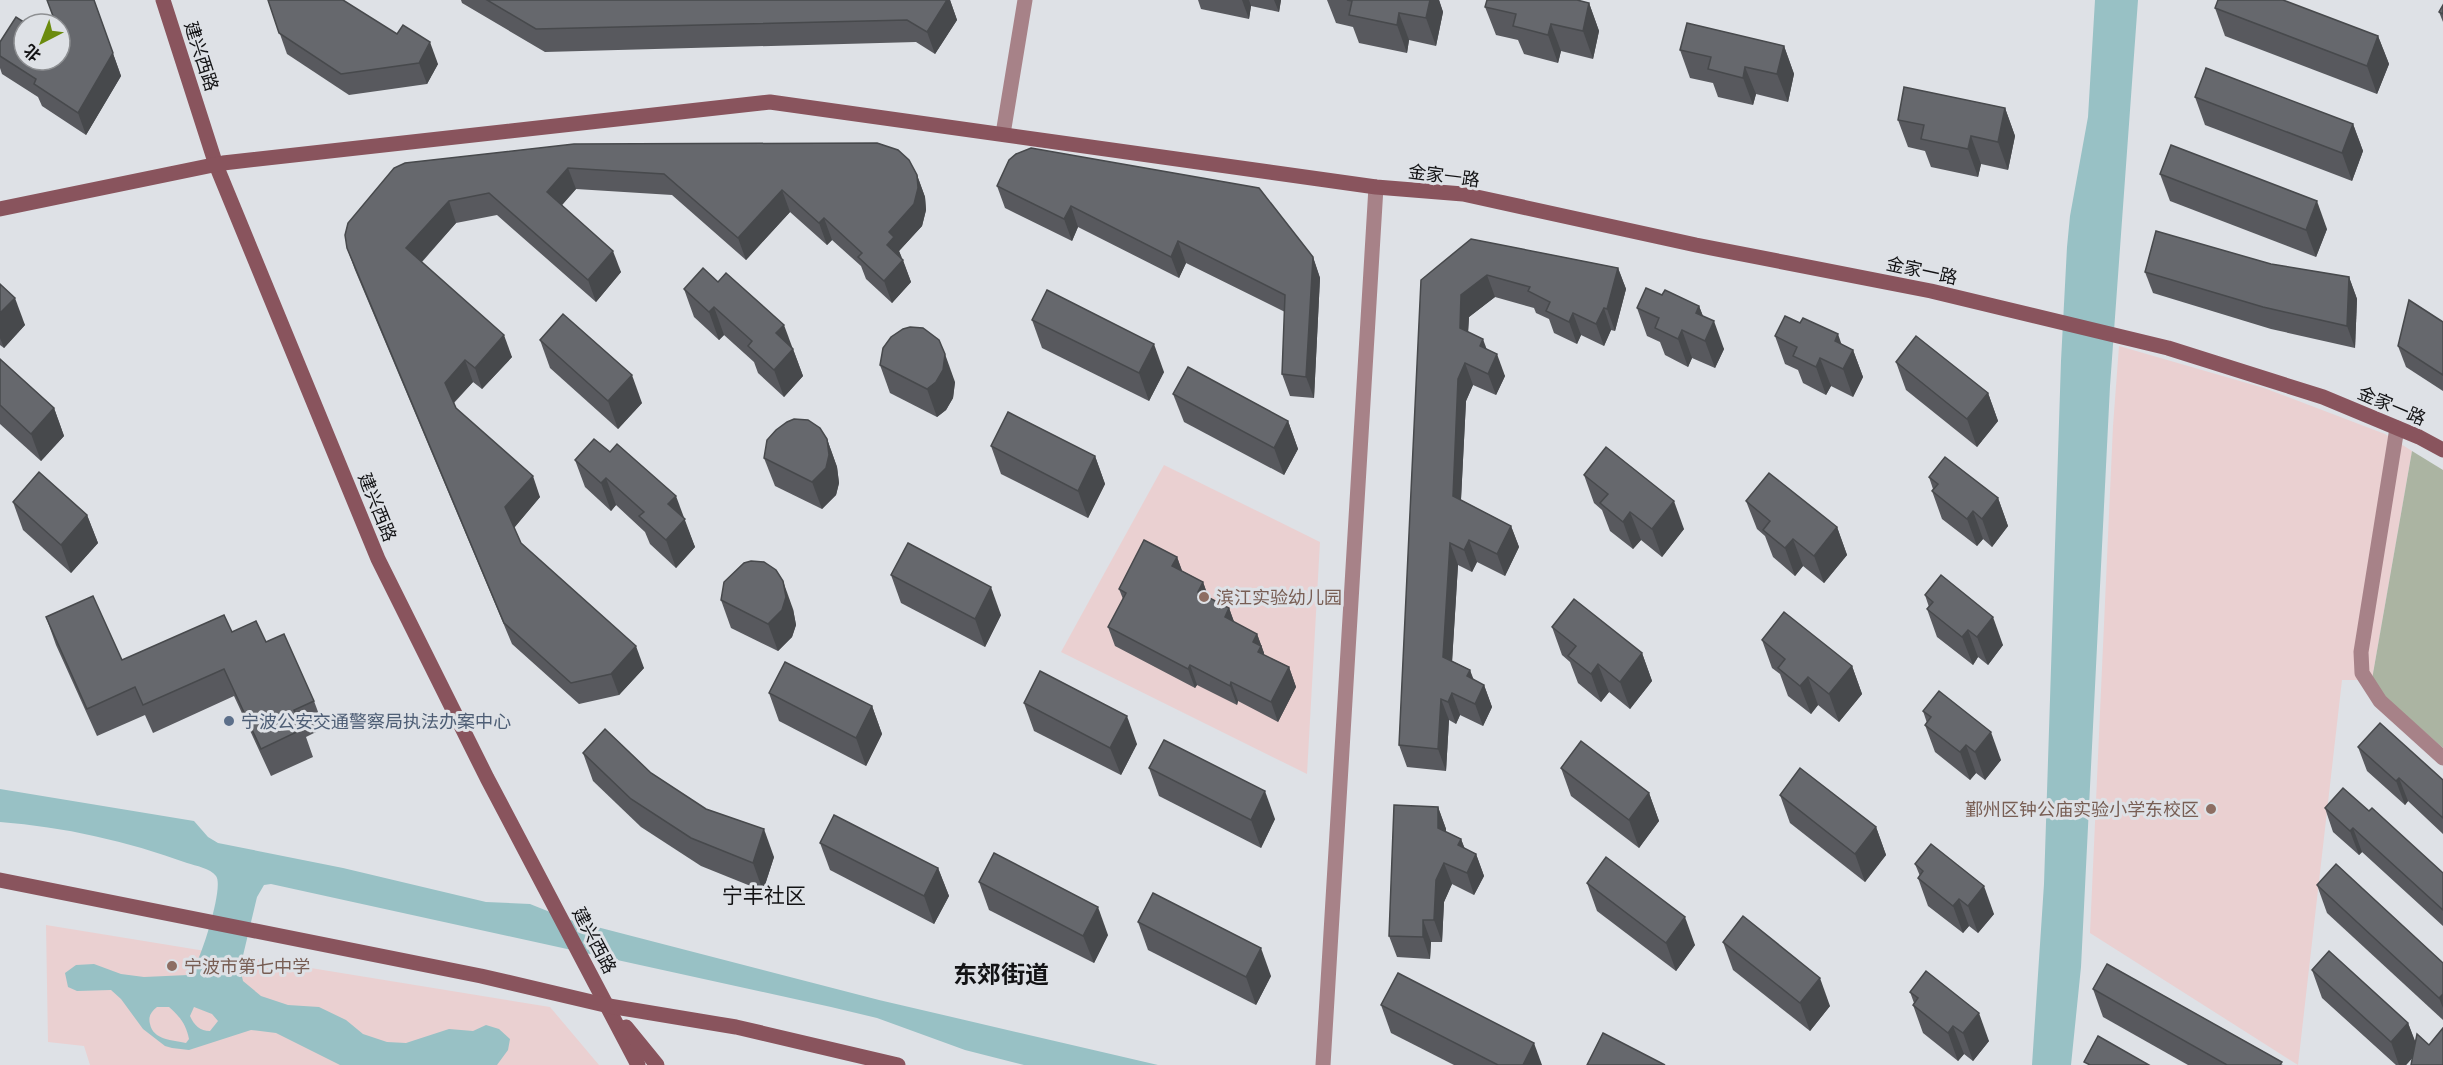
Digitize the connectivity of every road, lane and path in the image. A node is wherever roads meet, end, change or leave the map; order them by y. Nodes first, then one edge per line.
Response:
1 (163, 0) edge
2 (1025, 0) edge
3 (1003, 134) junction
4 (216, 165) junction
5 (1376, 187) junction
6 (0, 209) edge
7 (2397, 428) junction
8 (2443, 450) edge
9 (2443, 758) edge
10 (0, 880) edge
11 (609, 1006) junction
12 (638, 1065) edge
13 (657, 1065) edge
14 (898, 1065) edge
15 (1323, 1065) edge

1 - 4 street, 建兴西路
2 - 3 street
3 - 4 street, 金家一路
3 - 5 street, 金家一路
4 - 6 street, 金家一路
4 - 11 street, 建兴西路
5 - 7 street, 金家一路
5 - 15 street
7 - 8 street, 金家一路
7 - 9 street
10 - 11 street
11 - 12 street, 建兴西路
11 - 13 street, 建兴西路
11 - 14 street

